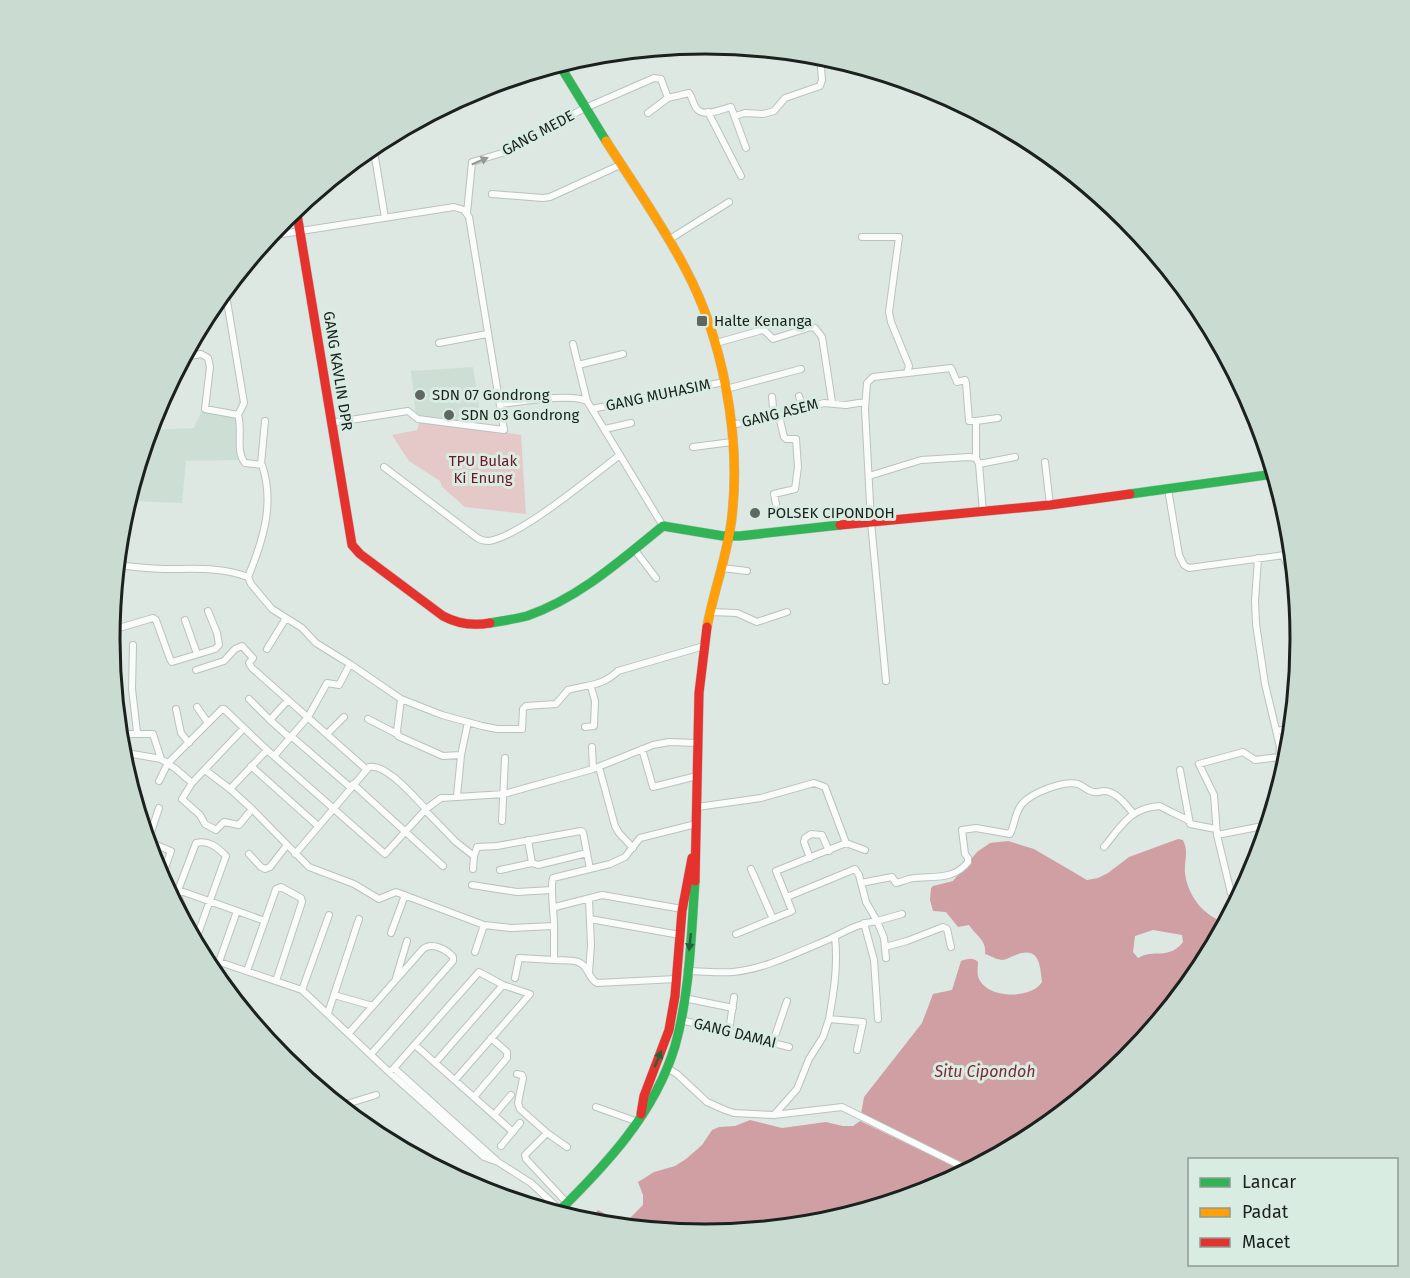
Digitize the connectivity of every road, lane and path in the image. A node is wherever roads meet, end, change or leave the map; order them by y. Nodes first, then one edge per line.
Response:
1 (820, 65) edge
2 (563, 72) edge
3 (668, 98) junction
4 (583, 109) junction
5 (708, 112) junction
6 (648, 113) dead end
7 (735, 116) junction
8 (746, 148) dead end
9 (375, 157) edge
10 (620, 165) junction
11 (739, 174) dead end
12 (492, 194) dead end
13 (729, 202) dead end
14 (467, 213) junction
15 (385, 218) junction
16 (298, 219) edge
17 (300, 231) junction
18 (283, 234) edge
19 (862, 237) dead end
20 (670, 239) junction
21 (227, 302) edge
22 (487, 334) junction
23 (439, 343) dead end
24 (716, 343) junction
25 (573, 344) dead end
26 (623, 354) dead end
27 (193, 355) edge
28 (578, 365) junction
29 (801, 369) dead end
30 (907, 373) junction
31 (725, 385) junction
32 (799, 396) dead end
33 (772, 397) dead end
34 (587, 401) junction
35 (832, 402) junction
36 (865, 402) junction
37 (500, 404) junction
38 (803, 408) junction
39 (592, 409) junction
40 (238, 415) junction
41 (777, 416) junction
42 (998, 418) dead end
43 (265, 421) dead end
44 (976, 421) junction
45 (332, 423) junction
46 (631, 423) dead end
47 (731, 425) junction
48 (605, 429) junction
49 (732, 442) junction
50 (693, 447) dead end
51 (620, 455) junction
52 (1015, 457) dead end
53 (978, 461) junction
54 (1045, 462) dead end
55 (261, 464) junction
56 (384, 467) dead end
57 (1266, 475) edge
58 (868, 476) junction
59 (1168, 489) junction
60 (1050, 505) junction
61 (777, 509) dead end
62 (983, 512) junction
63 (871, 522) junction
64 (663, 526) junction
65 (729, 536) junction
66 (634, 549) junction
67 (1282, 555) joint
68 (1258, 558) junction
69 (1285, 561) edge
70 (125, 566) edge
71 (722, 568) junction
72 (747, 571) dead end
73 (248, 576) junction
74 (656, 578) dead end
75 (208, 611) dead end
76 (710, 612) junction
77 (787, 612) dead end
78 (286, 618) junction
79 (185, 620) dead end
80 (120, 630) edge
81 (133, 645) dead end
82 (704, 646) junction
83 (267, 650) dead end
84 (197, 654) junction
85 (350, 664) junction
86 (196, 670) dead end
87 (886, 681) dead end
88 (591, 687) junction
89 (249, 699) dead end
90 (401, 699) junction
91 (288, 700) junction
92 (197, 707) dead end
93 (176, 709) dead end
94 (308, 717) junction
95 (344, 717) dead end
96 (368, 719) dead end
97 (270, 720) junction
98 (468, 722) junction
99 (208, 723) junction
100 (244, 728) junction
101 (585, 728) dead end
102 (1283, 729) edge
103 (1277, 730) junction
104 (137, 732) junction
105 (128, 733) edge
106 (327, 734) junction
107 (397, 734) junction
108 (291, 737) junction
109 (189, 743) junction
110 (697, 743) junction
111 (592, 747) dead end
112 (1280, 747) edge
113 (642, 749) junction
114 (267, 750) junction
115 (131, 754) edge
116 (275, 755) junction
117 (461, 755) junction
118 (1278, 757) edge
119 (505, 758) dead end
120 (161, 759) junction
121 (168, 763) junction
122 (251, 766) junction
123 (596, 768) junction
124 (366, 769) junction
125 (205, 770) junction
126 (1180, 770) dead end
127 (697, 776) junction
128 (159, 781) dead end
129 (192, 783) junction
130 (352, 786) junction
131 (230, 789) junction
132 (504, 794) junction
133 (457, 796) junction
134 (159, 807) dead end
135 (697, 807) junction
136 (334, 808) junction
137 (252, 809) junction
138 (425, 810) junction
139 (1133, 813) junction
140 (502, 821) dead end
141 (1189, 821) junction
142 (150, 824) edge
143 (696, 824) junction
144 (318, 826) junction
145 (1259, 826) edge
146 (405, 831) junction
147 (1217, 832) junction
148 (528, 840) junction
149 (846, 843) junction
150 (286, 845) junction
151 (158, 846) edge
152 (1104, 846) dead end
153 (633, 848) junction
154 (865, 850) dead end
155 (694, 851) junction
156 (829, 851) junction
157 (587, 853) junction
158 (249, 854) dead end
159 (295, 854) junction
160 (474, 856) junction
161 (810, 858) junction
162 (532, 864) junction
163 (166, 865) edge
164 (443, 866) dead end
165 (473, 869) dead end
166 (591, 869) junction
167 (751, 869) dead end
168 (500, 870) dead end
169 (861, 883) junction
170 (472, 885) dead end
171 (178, 890) joint
172 (552, 890) junction
173 (1231, 893) dead end
174 (405, 895) junction
175 (787, 897) junction
176 (590, 900) junction
177 (209, 901) junction
178 (555, 907) junction
179 (682, 909) junction
180 (237, 911) junction
181 (902, 914) dead end
182 (329, 915) dead end
183 (359, 919) dead end
184 (590, 919) junction
185 (773, 919) junction
186 (265, 921) junction
187 (877, 921) junction
188 (864, 922) junction
189 (484, 925) junction
190 (554, 926) junction
191 (198, 931) edge
192 (391, 933) dead end
193 (736, 934) dead end
194 (680, 935) junction
195 (835, 937) junction
196 (407, 941) dead end
197 (885, 947) junction
198 (951, 947) dead end
199 (475, 952) dead end
200 (886, 958) dead end
201 (554, 960) junction
202 (219, 962) joint
203 (687, 970) junction
204 (247, 971) junction
205 (589, 972) junction
206 (515, 978) dead end
207 (676, 979) junction
208 (276, 981) junction
209 (395, 981) junction
210 (503, 985) junction
211 (302, 990) junction
212 (334, 994) junction
213 (734, 997) dead end
214 (684, 998) junction
215 (787, 1001) dead end
216 (373, 1006) junction
217 (732, 1008) junction
218 (328, 1013) junction
219 (828, 1019) junction
220 (878, 1019) dead end
221 (681, 1020) junction
222 (729, 1031) junction
223 (350, 1033) junction
224 (491, 1038) junction
225 (772, 1042) junction
226 (415, 1045) junction
227 (789, 1047) dead end
228 (857, 1050) dead end
229 (372, 1053) junction
230 (435, 1063) junction
231 (667, 1068) junction
232 (392, 1070) junction
233 (517, 1074) dead end
234 (455, 1080) junction
235 (376, 1095) dead end
236 (512, 1095) dead end
237 (474, 1097) junction
238 (349, 1103) edge
239 (596, 1107) dead end
240 (494, 1115) junction
241 (774, 1116) junction
242 (640, 1118) junction
243 (520, 1123) dead end
244 (513, 1132) junction
245 (547, 1133) junction
246 (501, 1146) dead end
247 (567, 1147) dead end
248 (960, 1166) edge
249 (557, 1205) edge
250 (559, 1205) edge
251 (564, 1207) edge

1 - 7 street
2 - 4 main road
3 - 4 street
3 - 5 street
3 - 6 street
4 - 10 main road
14 -> 4 street, GANG MEDE
5 - 7 street
5 - 11 street
7 - 8 street
9 - 15 street
10 - 12 street
10 - 20 main road
13 - 20 street
14 - 15 street
14 - 22 street
15 - 17 street
16 - 17 main road, GANG KAVLIN DPR
17 - 18 street
17 - 45 main road, GANG KAVLIN DPR
19 - 30 street
20 - 24 main road
21 - 40 street
22 - 23 street
22 - 37 street
24 - 31 main road
24 - 35 street
25 - 28 street
26 - 28 street
27 - 40 street
28 - 34 street
29 - 31 street, GANG MUHASIM
30 - 36 street
30 - 44 street
31 - 39 street, GANG MUHASIM
31 - 47 main road
32 - 38 street
33 - 41 street
34 - 37 street
34 - 39 street
35 - 36 street, GANG ASEM
35 - 38 street, GANG ASEM
36 - 58 street
37 - 45 street
38 - 41 street, GANG ASEM
39 - 48 street
40 - 55 street
41 - 47 street, GANG ASEM
41 - 61 street
42 - 44 street
43 - 55 street
44 - 53 street
45 - 66 main road, GANG KAVLIN DPR
46 - 48 street
47 - 49 main road
48 - 51 street
49 - 50 street
49 - 65 main road
51 - 56 street
51 - 64 street
52 - 53 street
53 - 58 street
53 - 62 street
54 - 60 street
55 - 73 street
57 - 59 main road
58 - 63 street
59 - 60 main road
59 - 68 street
60 - 62 main road
62 - 63 main road
63 - 65 main road
63 - 87 street
64 - 65 main road
64 - 66 main road
65 - 71 main road
66 - 74 street
67 - 68 street
67 - 69 street
68 - 103 street
70 - 73 street
71 - 72 street
71 - 76 main road
73 - 78 street
75 - 84 street
76 - 77 street
76 - 82 main road
78 - 83 street
78 - 85 street
79 - 84 street
80 - 84 street
81 - 104 street
82 - 88 street
82 - 110 main road
85 - 90 street
85 - 94 street
86 - 91 street
88 - 98 street
88 - 101 street
89 - 97 street
90 - 98 street
90 - 107 street
91 - 94 street
91 - 97 street
92 - 99 street
93 - 109 street
94 - 106 street
94 - 108 street
95 - 106 street
96 - 107 street
97 - 108 street
98 - 117 street
99 - 100 street
99 - 109 street
100 - 114 street
100 - 125 street
102 - 103 street
103 - 112 street
104 - 105 street
104 - 120 street
106 - 124 street
107 - 117 street
108 - 116 street
108 - 130 street
109 - 121 street
110 - 113 street
110 - 127 main road
111 - 123 street
113 - 123 street
113 - 127 street
114 - 116 street
114 - 122 street
115 - 120 street
116 - 136 street
117 - 133 street
118 - 147 street
119 - 132 street
120 - 121 street
121 - 128 street
121 - 129 street
122 - 131 street
122 - 144 street
123 - 132 street
123 - 153 street
124 - 130 street
124 - 138 street
125 - 129 street
125 - 131 street
126 - 141 street
127 - 135 main road
129 - 137 street
130 - 136 street
130 - 146 street
131 - 137 street
132 - 133 street
132 - 140 street
133 - 138 street
134 - 142 street
135 - 143 main road
135 - 149 street
136 - 144 street
136 - 146 street
137 - 150 street
138 - 146 street
138 - 160 street
139 - 141 street
139 - 152 street
139 - 169 street
141 - 147 street
143 - 153 street
143 - 155 main road
144 - 159 street
145 - 147 street
146 - 164 street
147 - 173 street
148 - 157 street
148 - 160 street
148 - 162 street
149 - 154 street
149 - 156 street
150 - 158 street
150 - 159 street
151 - 163 street
153 - 166 street
155 - 179 main road
155 -> 203 main road
156 - 161 street
156 - 161 street
157 - 162 street
157 - 166 street
159 - 174 street
160 - 165 street
161 - 175 street
162 - 168 street
166 - 172 street
167 - 185 street
169 - 175 street
169 - 187 street
170 - 172 street
171 - 177 street
171 - 177 street
172 - 178 street
174 - 189 street
174 - 192 street
175 - 185 street
176 - 178 street
176 - 179 street
176 - 184 street
177 - 180 street
177 - 191 street
178 - 190 street
179 - 194 main road
180 - 186 street
180 - 202 street
181 - 187 street
182 - 211 street
183 - 212 street
184 - 194 street
184 - 205 street
185 - 193 street
186 - 204 street
186 - 208 street
187 - 188 street
187 - 197 street
188 - 195 street
188 - 220 street
189 - 190 street
189 - 199 street
190 - 201 street
194 - 207 main road
195 - 203 street
195 - 219 street
196 - 209 street
197 - 198 street
197 - 200 street
201 - 205 street
201 - 206 street
202 - 204 street
203 - 214 main road
204 - 208 street
205 - 207 street
242 -> 207 main road
208 - 211 street
209 - 216 street
209 - 229 street
210 - 224 street
210 - 226 street
210 - 230 street
211 - 218 street
212 - 216 street
212 - 218 street
213 - 217 street
214 - 217 street, GANG DAMAI
214 - 221 main road
215 - 225 street
216 - 223 street
217 - 222 street
218 - 223 street
219 - 228 street
219 - 241 street
221 - 222 street, GANG DAMAI
221 - 231 main road
222 - 225 street, GANG DAMAI
223 - 229 street
224 - 234 street
224 - 237 street
225 - 227 street, GANG DAMAI
226 - 230 street
226 - 232 street
229 - 232 street
230 - 234 street
231 - 241 street
231 - 242 main road
232 - 249 street
233 - 245 street
234 - 237 street
235 - 238 street
236 - 240 street
237 - 240 street
239 - 242 street
240 - 244 street
241 - 248 street
242 - 251 main road
243 - 244 street
244 - 246 street
245 - 247 street
245 - 250 street

